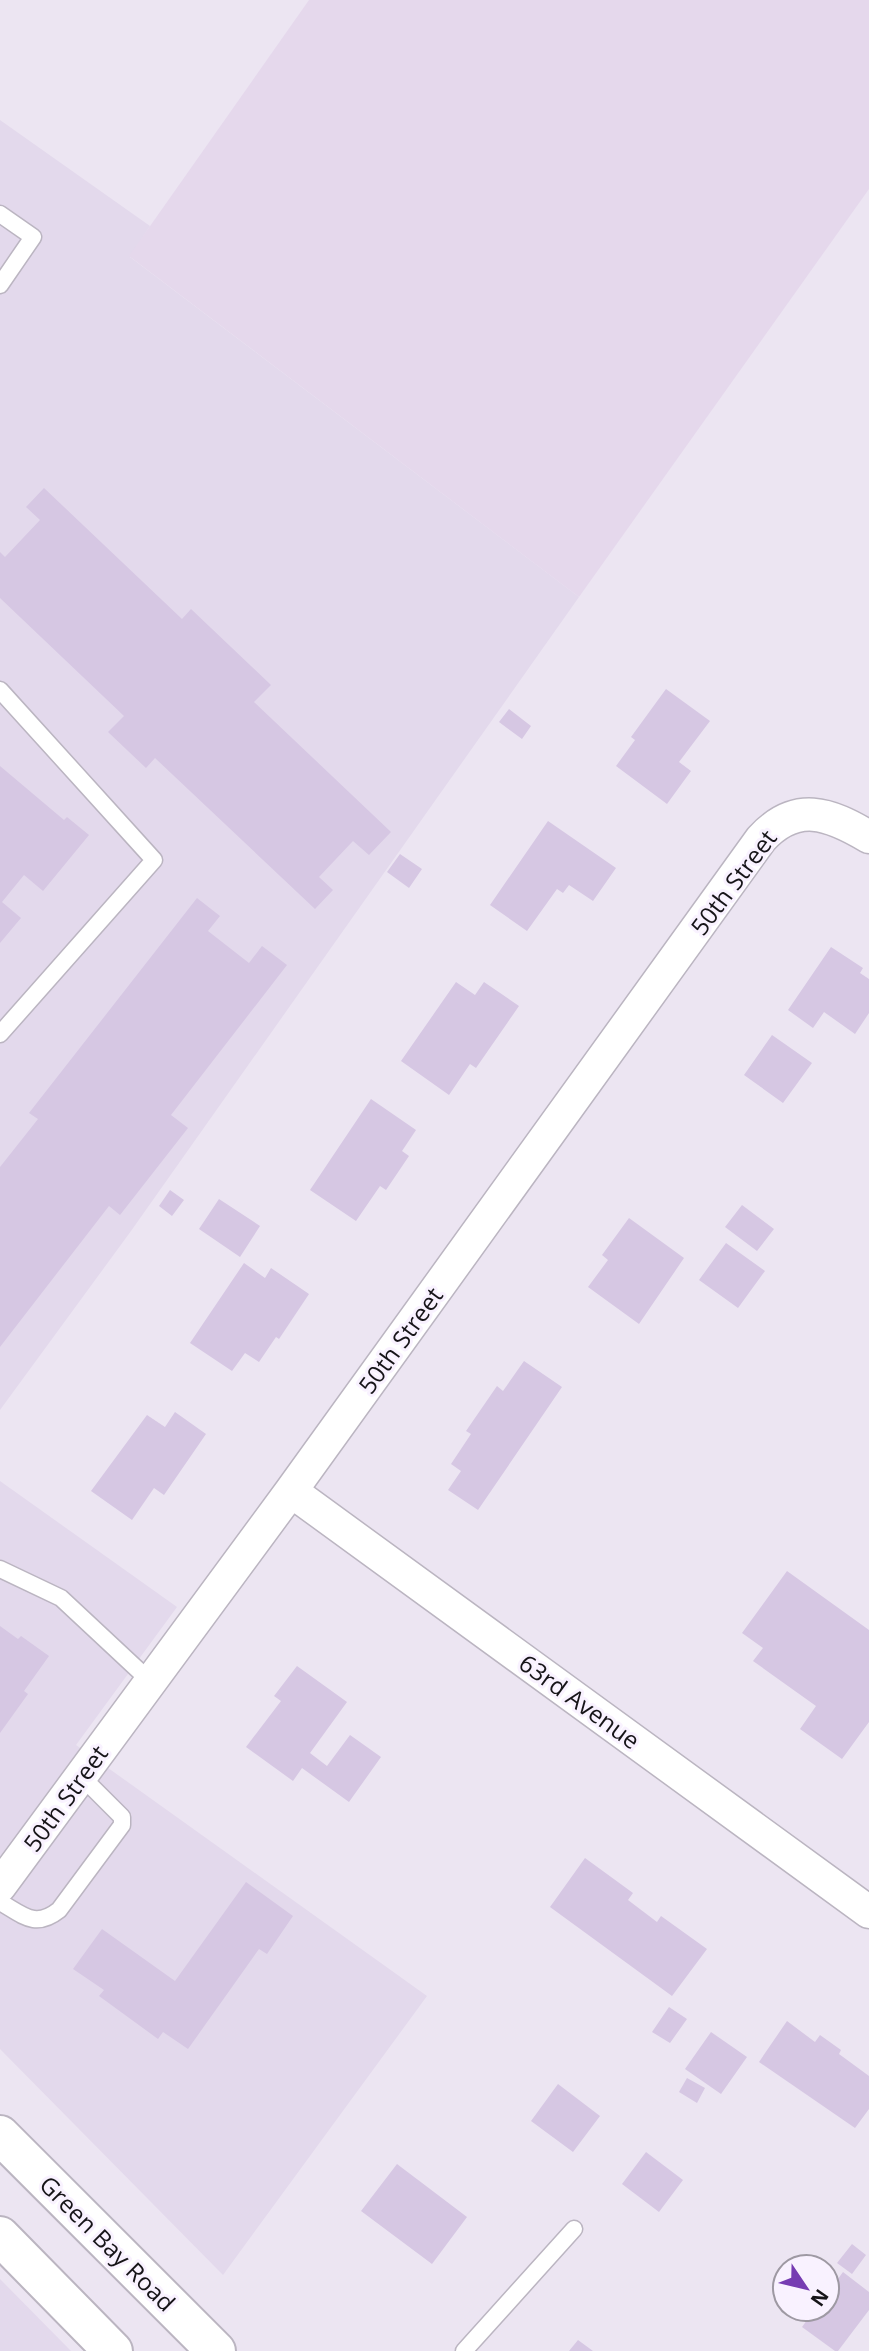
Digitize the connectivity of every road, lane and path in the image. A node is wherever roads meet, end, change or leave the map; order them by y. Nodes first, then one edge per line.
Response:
1 (0, 214) edge
2 (0, 285) edge
3 (0, 690) edge
4 (869, 837) edge
5 (0, 1034) edge
6 (291, 1491) junction
7 (0, 1569) edge
8 (151, 1682) junction
9 (81, 1776) junction
10 (0, 1886) edge
11 (0, 1902) edge
12 (869, 1912) edge
13 (0, 2135) edge
14 (574, 2230) dead end
15 (0, 2236) edge
16 (113, 2351) edge
17 (216, 2351) edge
18 (464, 2351) edge

1 - 2 lane
3 - 5 lane
4 - 6 street, 50th Street
6 - 8 street, 50th Street
6 - 12 street, 63rd Avenue
7 - 8 lane
8 - 9 street, 50th Street
9 - 10 street, 50th Street
9 - 11 lane
13 - 17 main road, Green Bay Road
14 - 18 lane
15 - 16 main road

